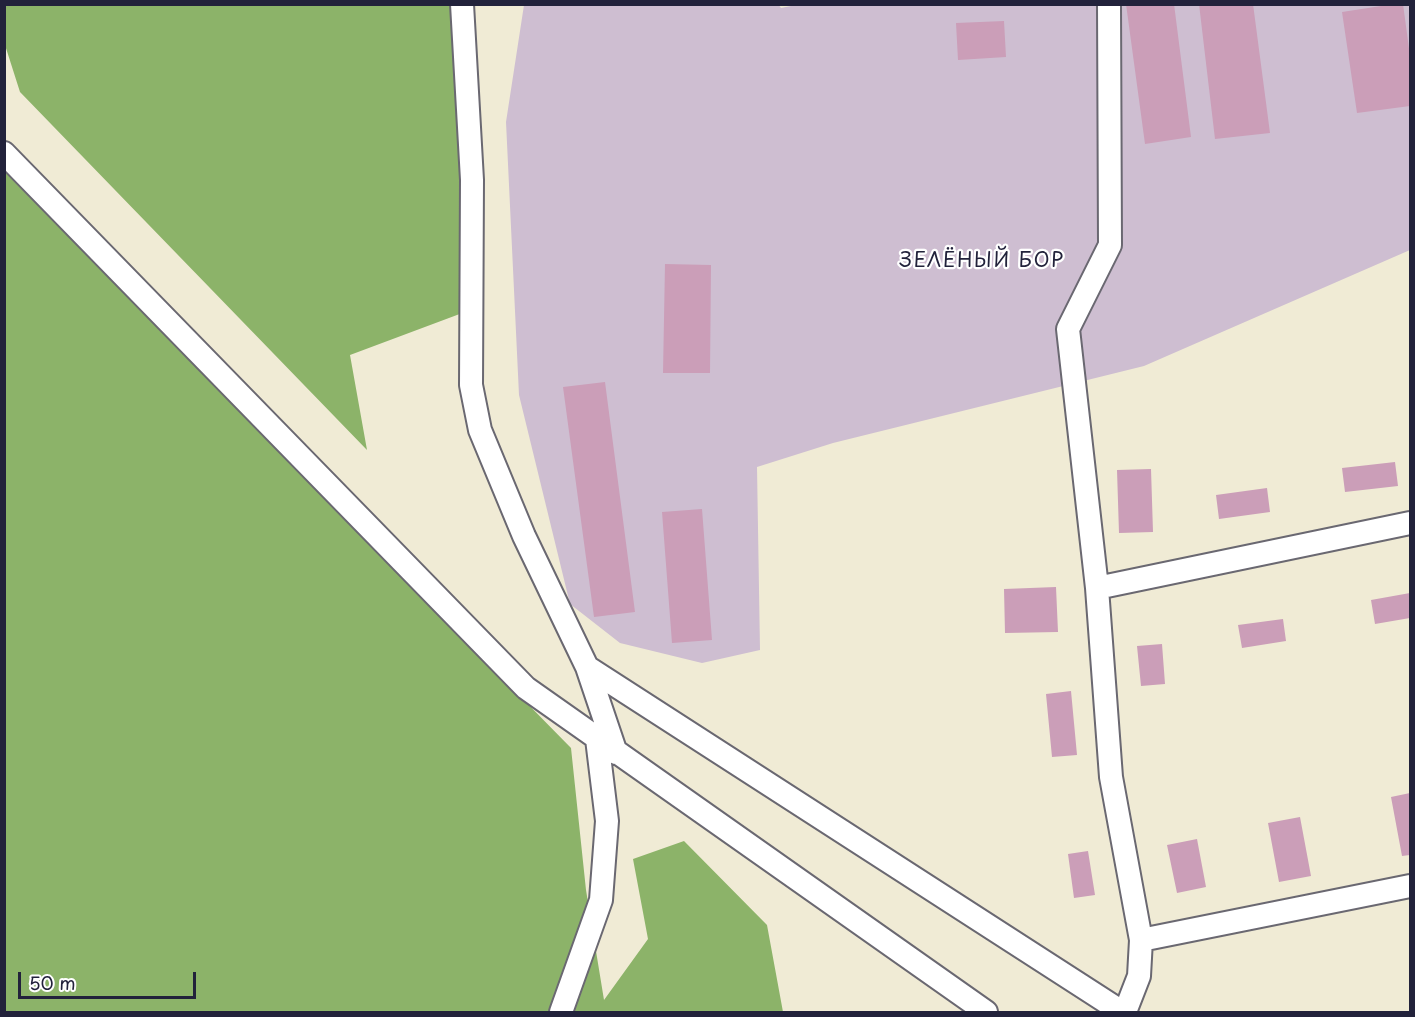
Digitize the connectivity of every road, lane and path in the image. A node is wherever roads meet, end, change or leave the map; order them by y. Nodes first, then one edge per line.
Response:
1 (462, 4) edge
2 (1109, 4) edge
3 (4, 153) edge
4 (1410, 523) edge
5 (1097, 588) junction
6 (587, 667) junction
7 (597, 739) junction
8 (616, 753) junction
9 (1410, 886) edge
10 (1141, 940) junction
11 (561, 1012) edge
12 (986, 1012) edge
13 (1124, 1012) edge

1 - 6 street
2 - 5 street
3 - 7 street
4 - 5 street
5 - 10 street
6 - 8 street
6 - 13 street
7 - 8 street
7 - 11 street
8 - 12 street
9 - 10 street
10 - 13 street

